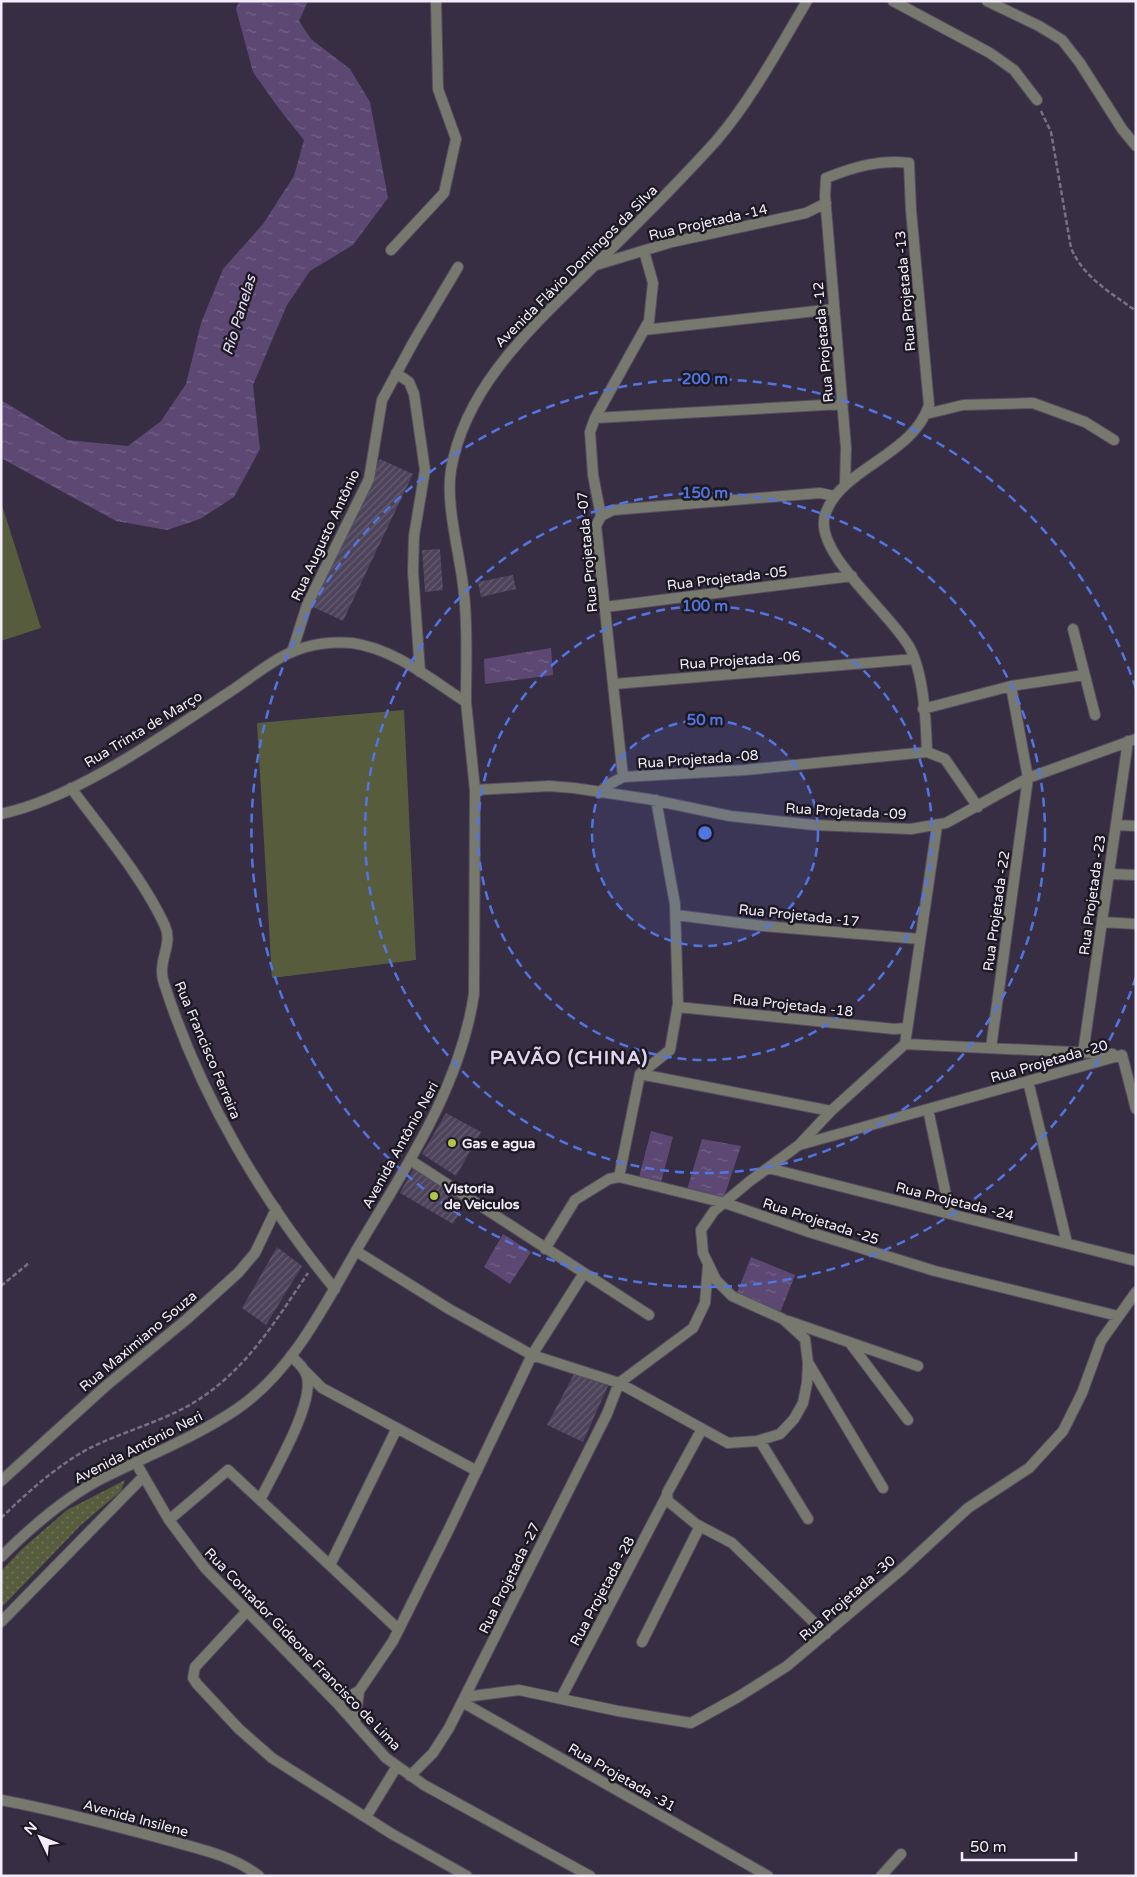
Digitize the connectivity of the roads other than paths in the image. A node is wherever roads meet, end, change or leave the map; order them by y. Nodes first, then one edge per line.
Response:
1 (436, 1) edge
2 (806, 1) edge
3 (893, 1) edge
4 (987, 1) edge
5 (1036, 100) road end
6 (1136, 146) edge
7 (826, 200) junction
8 (391, 250) dead end
9 (644, 251) junction
10 (596, 265) junction
11 (458, 267) dead end
12 (834, 309) junction
13 (644, 330) junction
14 (396, 373) junction
15 (842, 404) junction
16 (928, 409) junction
17 (595, 418) junction
18 (1114, 440) dead end
19 (845, 485) junction
20 (834, 496) junction
21 (601, 516) junction
22 (852, 576) junction
23 (605, 607) junction
24 (1073, 629) dead end
25 (292, 652) junction
26 (914, 659) junction
27 (420, 672) junction
28 (1084, 675) junction
29 (614, 684) junction
30 (1011, 686) junction
31 (466, 702) junction
32 (923, 709) junction
33 (1095, 715) dead end
34 (1132, 740) edge
35 (927, 752) junction
36 (623, 778) junction
37 (1028, 778) junction
38 (71, 788) junction
39 (475, 790) junction
40 (599, 793) junction
41 (656, 800) junction
42 (978, 807) junction
43 (1, 814) edge
44 (1116, 825) junction
45 (937, 826) junction
46 (1136, 826) edge
47 (1109, 874) junction
48 (1136, 876) edge
49 (676, 915) junction
50 (1102, 922) junction
51 (1136, 924) edge
52 (920, 939) junction
53 (678, 1007) junction
54 (906, 1028) junction
55 (905, 1044) junction
56 (991, 1048) junction
57 (1083, 1053) junction
58 (1122, 1054) junction
59 (640, 1074) junction
60 (1028, 1081) junction
61 (928, 1109) junction
62 (1136, 1109) edge
63 (831, 1110) junction
64 (800, 1145) junction
65 (410, 1160) junction
66 (768, 1168) junction
67 (619, 1177) junction
68 (725, 1203) junction
69 (276, 1209) junction
70 (950, 1214) junction
71 (1067, 1243) junction
72 (545, 1249) junction
73 (356, 1251) junction
74 (1136, 1261) edge
75 (708, 1266) junction
76 (584, 1273) junction
77 (335, 1289) junction
78 (1136, 1292) edge
79 (649, 1315) dead end
80 (1118, 1316) junction
81 (783, 1319) junction
82 (849, 1342) junction
83 (532, 1355) junction
84 (291, 1356) junction
85 (808, 1363) junction
86 (918, 1366) dead end
87 (303, 1369) junction
88 (619, 1383) junction
89 (908, 1420) dead end
90 (397, 1428) junction
91 (702, 1429) junction
92 (758, 1441) junction
93 (136, 1463) junction
94 (477, 1471) junction
95 (143, 1477) junction
96 (1, 1482) edge
97 (883, 1488) dead end
98 (667, 1498) junction
99 (260, 1500) junction
100 (808, 1519) dead end
101 (169, 1520) junction
102 (700, 1526) junction
103 (1, 1557) edge
104 (330, 1565) junction
105 (247, 1611) junction
106 (1, 1622) edge
107 (398, 1629) junction
108 (826, 1634) junction
109 (642, 1642) dead end
110 (359, 1691) junction
111 (561, 1698) junction
112 (463, 1699) junction
113 (337, 1703) junction
114 (355, 1723) junction
115 (397, 1766) junction
116 (410, 1776) junction
117 (1, 1800) edge
118 (366, 1817) junction
119 (901, 1854) dead end
120 (259, 1876) edge
121 (466, 1876) edge
122 (590, 1876) edge
123 (768, 1876) edge
124 (881, 1876) edge

1 - 8 street
2 - 10 street, Avenida Flávio Domingos da Silva
3 - 5 street
4 - 6 street
7 - 9 street, Rua Projetada -14
7 - 12 street, Rua Projetada -12
7 - 16 street, Rua Projetada -13
9 - 10 street, Rua Projetada -14
9 - 13 street, Rua Projetada -07
10 - 31 street, Avenida Flávio Domingos da Silva
11 - 14 street, Rua Augusto Antônio
12 - 13 street
12 - 15 street, Rua Projetada -12
13 - 17 street, Rua Projetada -07
14 - 25 street, Rua Augusto Antônio
14 - 27 street
15 - 17 street
15 - 19 street, Rua Projetada -12
16 - 18 street
16 - 19 street
17 - 21 street, Rua Projetada -07
19 - 20 street
20 - 21 street
20 - 22 street
21 - 23 street, Rua Projetada -07
22 - 23 street, Rua Projetada -05
22 - 26 street
23 - 29 street, Rua Projetada -07
24 - 28 street
25 - 27 street
25 - 38 street, Rua Trinta de Março
26 - 29 street, Rua Projetada -06
26 - 32 street
27 - 31 street
28 - 30 street
28 - 33 street
29 - 36 street, Rua Projetada -07
30 - 32 street
30 - 37 street, Rua Projetada -22
31 - 39 street, Avenida Antônio Neri
32 - 35 street
34 - 37 street, Rua Projetada -09
34 - 44 street, Rua Projetada -23
35 - 36 street, Rua Projetada -08
35 - 42 street
36 - 40 street, Rua Projetada -08
37 - 42 street, Rua Projetada -09
37 - 56 street, Rua Projetada -22
38 - 43 street, Rua Trinta de Março
38 - 69 street, Rua Francisco Ferreira
39 - 40 street
39 - 65 street, Avenida Antônio Neri
40 - 41 street, Rua Projetada -09
41 - 45 street, Rua Projetada -09
41 - 49 street
42 - 45 street, Rua Projetada -09
44 - 46 street
44 - 47 street, Rua Projetada -23
45 - 52 street
47 - 48 street
47 - 50 street, Rua Projetada -23
49 - 52 street, Rua Projetada -17
49 - 53 street
50 - 51 street
50 - 57 street, Rua Projetada -23
52 - 54 street
53 - 54 street, Rua Projetada -18
53 - 59 street
54 - 55 street
55 - 56 street, Rua Projetada -20
55 - 63 street
56 - 57 street, Rua Projetada -20
57 - 58 street, Rua Projetada -20
58 - 60 street, Rua Projetada -20
58 - 62 street
59 - 63 street
59 - 67 street
60 - 61 street, Rua Projetada -20
60 - 71 street
61 - 64 street, Rua Projetada -20
61 - 70 street
63 - 64 street
64 - 66 street, Rua Projetada -20
65 - 72 street
65 - 73 street, Avenida Antônio Neri
66 - 68 street, Rua Projetada -20
66 - 70 street, Rua Projetada -24
67 - 68 street, Rua Projetada -25
67 - 72 street
68 - 75 street, Rua Projetada -20
68 - 80 street, Rua Projetada -25
69 - 77 street, Rua Francisco Ferreira
69 - 96 street, Rua Maximiano Souza
70 - 71 street, Rua Projetada -24
71 - 74 street, Rua Projetada -24
72 - 76 street
73 - 77 street, Avenida Antônio Neri
73 - 83 street
75 - 81 street
75 - 88 street
76 - 79 street
76 - 83 street
77 - 84 street, Avenida Antônio Neri
78 - 80 street, Rua Projetada -30
80 - 108 street, Rua Projetada -30
81 - 82 street
81 - 85 street
82 - 86 street
82 - 89 street
83 - 88 street
83 - 94 street
84 - 87 street
84 - 93 street, Avenida Antônio Neri
85 - 92 street
85 - 97 street
87 - 90 street
87 - 99 street
88 - 91 street
88 - 112 street, Rua Projetada -27
90 - 94 street
90 - 104 street
91 - 92 street
91 - 98 street, Rua Projetada -28
92 - 100 street
93 - 95 street, Rua Contador Gideone Francisco de Lima
93 - 103 street, Avenida Antônio Neri
94 - 107 street
95 - 101 street, Rua Contador Gideone Francisco de Lima
95 - 106 street
98 - 102 street
98 - 111 street, Rua Projetada -28
99 - 101 street
99 - 104 street
101 - 105 street, Rua Contador Gideone Francisco de Lima
102 - 108 street
102 - 109 street
104 - 107 street
105 - 113 street, Rua Contador Gideone Francisco de Lima
105 - 118 street
107 - 110 street
108 - 111 street, Rua Projetada -30
110 - 113 street
110 - 114 street
111 - 112 street, Rua Projetada -30
112 - 116 street, Rua Projetada -27
112 - 123 street, Rua Projetada -31
113 - 114 street, Rua Contador Gideone Francisco de Lima
114 - 115 street, Rua Contador Gideone Francisco de Lima
115 - 116 street, Rua Contador Gideone Francisco de Lima
115 - 118 street
116 - 122 street, Rua Contador Gideone Francisco de Lima
117 - 120 street, Avenida Insilene
118 - 121 street
119 - 124 street

